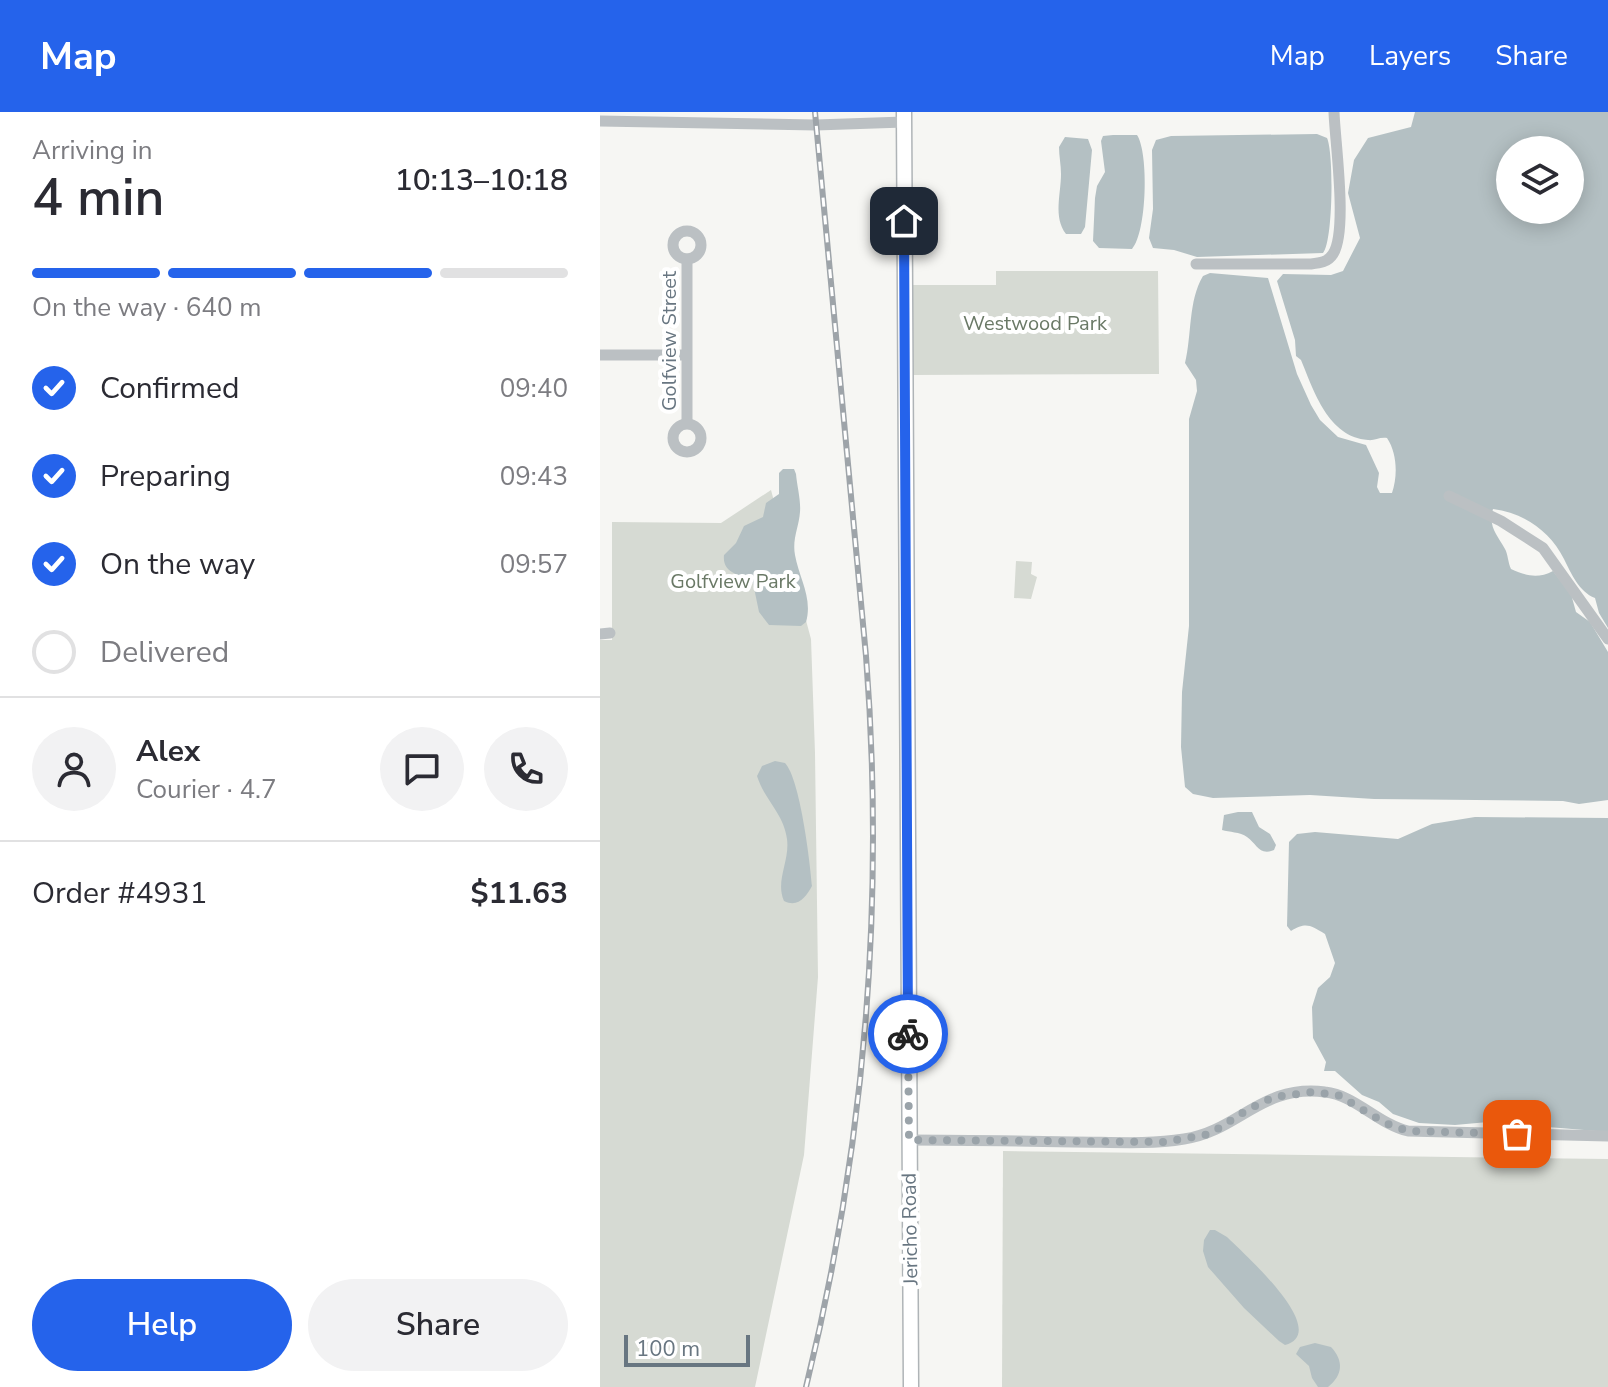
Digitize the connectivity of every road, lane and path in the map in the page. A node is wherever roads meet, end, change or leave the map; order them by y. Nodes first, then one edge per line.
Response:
1 (1334, 112) edge
2 (904, 117) edge
3 (600, 121) edge
4 (687, 259) dead end
5 (1196, 264) dead end
6 (600, 355) edge
7 (686, 355) junction
8 (687, 423) dead end
9 (1449, 496) dead end
10 (1608, 639) edge
11 (1608, 1136) edge
12 (909, 1140) junction
13 (911, 1387) edge

1 - 5 street
2 - 3 street
2 - 12 main road, Jericho Road
4 - 7 street, Golfview Street
6 - 7 street
7 - 8 street, Golfview Street
9 - 10 street
11 - 12 street
12 - 13 main road, Jericho Road

